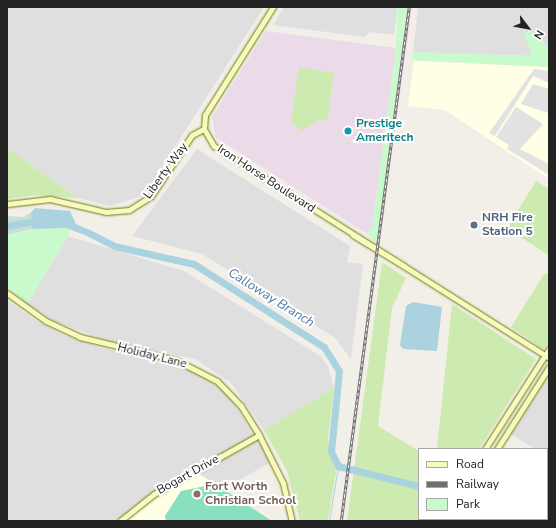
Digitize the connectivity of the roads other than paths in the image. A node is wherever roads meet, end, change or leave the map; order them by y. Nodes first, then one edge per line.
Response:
1 (273, 7) edge
2 (204, 129) junction
3 (7, 204) edge
4 (7, 293) edge
5 (549, 349) edge
6 (547, 357) edge
7 (549, 367) edge
8 (259, 435) junction
9 (486, 448) edge
10 (498, 448) edge
11 (120, 521) edge
12 (292, 521) edge

1 - 2 street
2 - 3 street, Liberty Way
2 - 6 street, Iron Horse Boulevard
4 - 8 street, Holiday Lane
5 - 6 street
6 - 9 street
7 - 10 street
8 - 11 street, Bogart Drive
8 - 12 street, Holiday Lane

